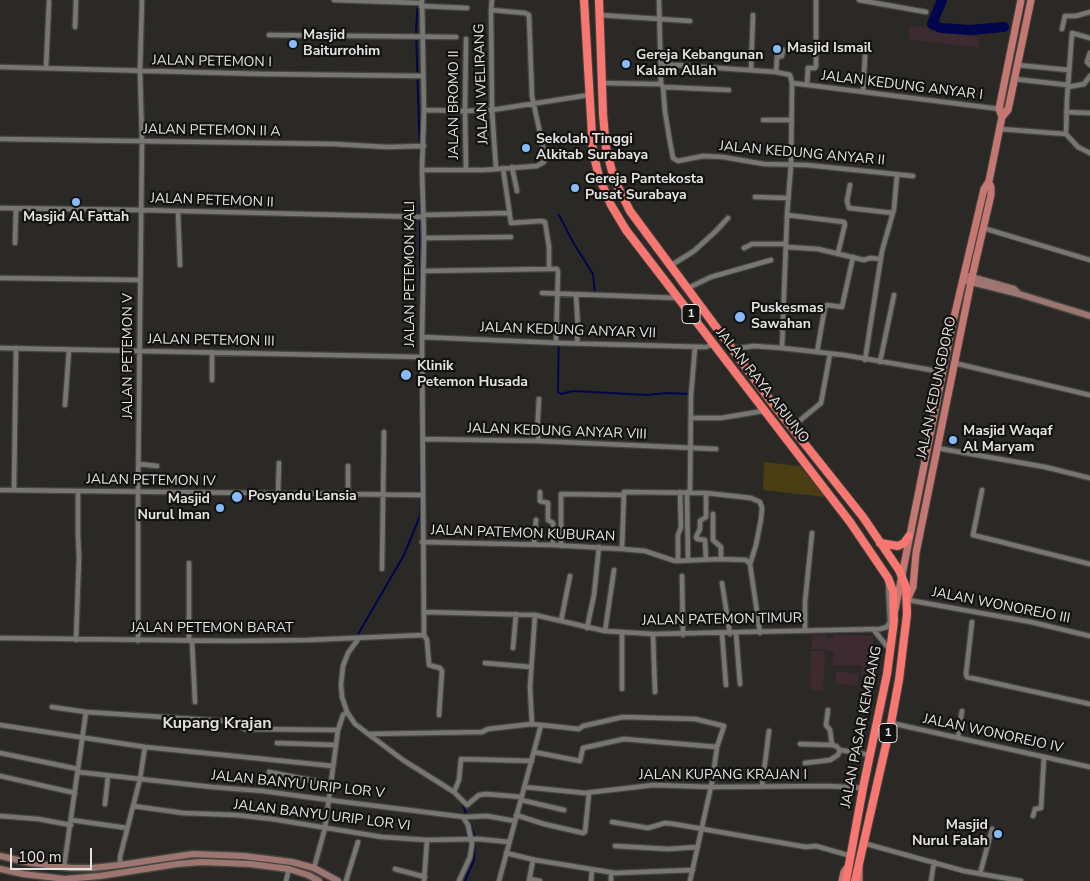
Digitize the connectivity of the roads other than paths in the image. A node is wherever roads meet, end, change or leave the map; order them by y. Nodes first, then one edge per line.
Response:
1 (76, 0) edge
2 (142, 0) edge
3 (334, 0) edge
4 (492, 0) edge
5 (660, 0) edge
6 (816, 0) edge
7 (858, 0) edge
8 (898, 0) edge
9 (1021, 0) edge
10 (1031, 0) edge
11 (584, 1) edge
12 (599, 1) edge
13 (49, 2) dead end
14 (420, 3) edge
15 (898, 6) junction
16 (467, 8) dead end
17 (491, 10) junction
18 (926, 12) dead end
19 (1090, 12) edge
20 (599, 15) junction
21 (753, 15) dead end
22 (660, 20) junction
23 (690, 21) dead end
24 (75, 27) dead end
25 (1062, 29) dead end
26 (269, 35) dead end
27 (418, 36) junction
28 (456, 37) dead end
29 (1090, 38) edge
30 (466, 39) dead end
31 (783, 50) dead end
32 (1090, 53) edge
33 (865, 56) dead end
34 (661, 64) junction
35 (1017, 65) junction
36 (1090, 65) edge
37 (0, 67) edge
38 (46, 68) junction
39 (751, 70) junction
40 (1069, 70) junction
41 (140, 71) junction
42 (776, 72) junction
43 (419, 76) junction
44 (1090, 76) edge
45 (1014, 79) junction
46 (792, 83) junction
47 (602, 84) junction
48 (807, 85) junction
49 (662, 86) junction
50 (1068, 86) junction
51 (729, 90) dead end
52 (864, 92) junction
53 (589, 95) junction
54 (534, 104) junction
55 (424, 110) junction
56 (492, 110) junction
57 (465, 111) junction
58 (1066, 112) junction
59 (1000, 113) junction
60 (1090, 113) edge
61 (763, 120) dead end
62 (792, 120) junction
63 (1000, 129) junction
64 (1066, 134) junction
65 (0, 139) edge
66 (142, 141) junction
67 (421, 146) junction
68 (1090, 153) edge
69 (791, 164) junction
70 (512, 167) junction
71 (496, 168) junction
72 (503, 168) junction
73 (422, 170) junction
74 (466, 170) junction
75 (897, 175) junction
76 (913, 176) dead end
77 (989, 182) junction
78 (850, 185) dead end
79 (517, 191) dead end
80 (755, 197) dead end
81 (788, 198) junction
82 (0, 208) edge
83 (16, 209) junction
84 (141, 210) junction
85 (178, 211) junction
86 (509, 213) junction
87 (893, 213) junction
88 (787, 215) junction
89 (422, 217) junction
90 (728, 218) dead end
91 (983, 228) junction
92 (511, 237) dead end
93 (424, 238) junction
94 (15, 243) dead end
95 (786, 245) junction
96 (744, 248) dead end
97 (838, 253) junction
98 (854, 257) junction
99 (881, 259) junction
100 (771, 260) dead end
101 (1090, 260) edge
102 (180, 265) dead end
103 (670, 266) junction
104 (549, 269) junction
105 (423, 271) junction
106 (0, 278) edge
107 (963, 278) junction
108 (140, 280) junction
109 (972, 280) junction
110 (686, 289) junction
111 (542, 293) dead end
112 (559, 294) junction
113 (576, 295) junction
114 (894, 295) dead end
115 (678, 298) junction
116 (1090, 316) edge
117 (422, 337) junction
118 (558, 343) junction
119 (577, 343) junction
120 (714, 344) junction
121 (695, 347) junction
122 (0, 348) edge
123 (16, 348) junction
124 (782, 348) junction
125 (733, 349) junction
126 (69, 350) junction
127 (141, 351) junction
128 (212, 352) junction
129 (817, 352) junction
130 (830, 354) junction
131 (420, 357) junction
132 (865, 360) junction
133 (880, 362) junction
134 (954, 363) junction
135 (942, 372) junction
136 (212, 380) dead end
137 (1090, 395) edge
138 (539, 399) dead end
139 (770, 399) junction
140 (65, 405) dead end
141 (763, 411) junction
142 (780, 412) junction
143 (691, 418) junction
144 (792, 427) junction
145 (384, 432) dead end
146 (423, 439) junction
147 (539, 441) junction
148 (937, 448) junction
149 (690, 449) junction
150 (716, 450) dead end
151 (280, 463) dead end
152 (139, 464) junction
153 (157, 466) dead end
154 (348, 466) dead end
155 (1090, 478) edge
156 (0, 490) edge
157 (14, 490) junction
158 (982, 490) dead end
159 (78, 491) junction
160 (138, 492) junction
161 (540, 492) dead end
162 (680, 492) junction
163 (688, 492) junction
164 (706, 492) junction
165 (278, 494) junction
166 (348, 495) junction
167 (382, 495) junction
168 (623, 495) junction
169 (421, 496) junction
170 (713, 514) dead end
171 (536, 520) dead end
172 (812, 533) dead end
173 (909, 536) junction
174 (422, 542) junction
175 (880, 543) junction
176 (534, 544) junction
177 (553, 545) junction
178 (561, 546) junction
179 (599, 547) junction
180 (622, 549) junction
181 (721, 559) junction
182 (688, 560) junction
183 (706, 560) junction
184 (678, 561) junction
185 (189, 563) dead end
186 (750, 564) junction
187 (1090, 564) edge
188 (382, 569) dead end
189 (614, 570) dead end
190 (570, 576) dead end
191 (682, 576) dead end
192 (903, 577) junction
193 (888, 578) junction
194 (722, 583) dead end
195 (908, 599) junction
196 (424, 612) junction
197 (894, 613) junction
198 (516, 614) junction
199 (535, 616) junction
200 (561, 621) junction
201 (972, 622) dead end
202 (587, 628) junction
203 (873, 630) junction
204 (605, 631) junction
205 (805, 631) junction
206 (622, 632) junction
207 (736, 633) junction
208 (760, 633) junction
209 (653, 634) junction
210 (722, 634) junction
211 (730, 634) junction
212 (424, 635) junction
213 (683, 635) junction
214 (1090, 636) edge
215 (0, 638) edge
216 (358, 638) junction
217 (76, 640) junction
218 (138, 641) junction
219 (191, 641) junction
220 (513, 648) dead end
221 (890, 651) junction
222 (485, 663) dead end
223 (531, 667) junction
224 (740, 684) dead end
225 (726, 685) dead end
226 (622, 689) dead end
227 (655, 692) dead end
228 (195, 702) dead end
229 (1090, 704) edge
230 (52, 707) dead end
231 (828, 710) dead end
232 (962, 710) dead end
233 (86, 712) junction
234 (346, 713) junction
235 (439, 715) dead end
236 (891, 723) junction
237 (532, 724) junction
238 (0, 725) edge
239 (541, 725) junction
240 (338, 730) junction
241 (769, 731) dead end
242 (368, 734) junction
243 (82, 738) junction
244 (958, 738) junction
245 (277, 743) dead end
246 (800, 744) dead end
247 (336, 745) junction
248 (832, 745) junction
249 (145, 747) junction
250 (717, 747) junction
251 (840, 750) junction
252 (534, 752) junction
253 (0, 753) edge
254 (870, 755) junction
255 (1044, 757) junction
256 (532, 761) junction
257 (805, 763) dead end
258 (334, 766) junction
259 (1090, 767) edge
260 (78, 771) junction
261 (269, 772) dead end
262 (0, 776) edge
263 (108, 776) junction
264 (713, 776) dead end
265 (140, 779) junction
266 (331, 784) junction
267 (711, 785) junction
268 (524, 786) junction
269 (762, 787) junction
270 (863, 788) junction
271 (454, 792) junction
272 (75, 793) junction
273 (589, 793) junction
274 (521, 798) junction
275 (329, 800) junction
276 (105, 804) dead end
277 (133, 806) junction
278 (564, 810) dead end
279 (0, 816) edge
280 (1033, 816) dead end
281 (466, 817) junction
282 (515, 818) junction
283 (612, 822) dead end
284 (71, 823) junction
285 (127, 828) junction
286 (325, 828) junction
287 (701, 828) junction
288 (992, 829) dead end
289 (474, 839) junction
290 (427, 840) junction
291 (358, 842) dead end
292 (509, 842) junction
293 (863, 843) junction
294 (615, 846) dead end
295 (698, 847) junction
296 (506, 853) junction
297 (193, 854) junction
298 (0, 856) edge
299 (850, 856) junction
300 (533, 860) junction
301 (193, 862) junction
302 (934, 862) junction
303 (849, 865) junction
304 (120, 866) junction
305 (858, 866) junction
306 (64, 867) junction
307 (314, 868) junction
308 (0, 869) edge
309 (289, 869) junction
310 (395, 869) dead end
311 (592, 870) junction
312 (693, 870) junction
313 (611, 873) junction
314 (980, 874) junction
315 (425, 879) edge
316 (530, 880) edge
317 (286, 881) edge
318 (320, 881) edge
319 (338, 881) edge
320 (346, 881) edge
321 (459, 881) edge
322 (499, 881) edge
323 (540, 881) edge
324 (590, 881) edge
325 (611, 881) edge
326 (690, 881) edge
327 (842, 881) edge
328 (846, 881) edge
329 (855, 881) edge
330 (859, 881) edge
331 (931, 881) edge
332 (1021, 881) edge

1 - 24 street
2 - 41 street, JALAN PETEMON V
3 - 14 street
4 - 17 street, JALAN WELIRANG
5 - 22 street
6 - 48 street
7 - 15 street
8 - 15 street
9 - 59 main road, JALAN KEDUNGDORO
10 - 35 main road
11 - 12 highway
11 - 53 highway, JALAN RAYA ARJUNO / 1
12 - 20 highway, JALAN RAYA ARJUNO / 1
13 - 38 street
14 - 16 street
14 - 27 street, JALAN PETEMON KALI
15 - 18 street
17 - 54 street
17 - 56 street, JALAN WELIRANG
19 - 25 street
20 - 22 street
20 - 47 highway, JALAN RAYA ARJUNO / 1
21 - 39 street
22 - 23 street
22 - 34 street
26 - 27 street
27 - 28 street
27 - 43 street, JALAN PETEMON KALI
29 - 40 street
30 - 57 street, JALAN BROMO II
31 - 42 street
32 - 36 street
33 - 52 street
34 - 39 street
34 - 49 street
35 - 40 street
35 - 45 main road
37 - 38 street, JALAN PETEMON I
38 - 41 street, JALAN PETEMON I
39 - 42 street
40 - 50 street
41 - 43 street, JALAN PETEMON I
41 - 66 street, JALAN PETEMON V
42 - 46 street
43 - 55 street, JALAN PETEMON KALI
44 - 50 street
45 - 50 street
45 - 59 main road
46 - 48 street, JALAN KEDUNG ANYAR I
46 - 62 street
47 - 49 street
47 - 103 highway, JALAN RAYA ARJUNO / 1
48 - 52 street, JALAN KEDUNG ANYAR I
49 - 51 street
49 - 69 street, JALAN KEDUNG ANYAR II
50 - 58 street
52 - 59 street, JALAN KEDUNG ANYAR I
53 - 54 street
53 - 115 highway, JALAN RAYA ARJUNO / 1
54 - 56 street
54 - 70 street
55 - 57 street
55 - 67 street, JALAN PETEMON KALI
56 - 57 street
56 - 71 street, JALAN WELIRANG
57 - 74 street, JALAN BROMO II
58 - 60 street
58 - 64 street
59 - 63 main road, JALAN KEDUNGDORO
61 - 62 street
62 - 69 street
63 - 64 street
63 - 77 main road, JALAN KEDUNGDORO
64 - 68 street
65 - 66 street, JALAN PETEMON II A
66 - 67 street, JALAN PETEMON II A
66 - 84 street, JALAN PETEMON V
67 - 73 street, JALAN PETEMON KALI
69 - 75 street, JALAN KEDUNG ANYAR II
69 - 81 street
70 - 72 street
70 - 79 street
71 - 72 street
71 - 74 street
72 - 86 street
73 - 74 street
73 - 89 street, JALAN PETEMON KALI
75 - 76 street, JALAN KEDUNG ANYAR II
75 - 87 street
77 - 91 main road, JALAN KEDUNGDORO
77 - 107 main road, JALAN KEDUNGDORO
78 - 87 street, JALAN KEDUNG ANYAR II
80 - 81 street
81 - 88 street
82 - 83 street, JALAN PETEMON II
83 - 84 street, JALAN PETEMON II
83 - 94 street
84 - 85 street, JALAN PETEMON II
84 - 108 street, JALAN PETEMON V
85 - 89 street, JALAN PETEMON II
85 - 102 street
86 - 89 street, JALAN PETEMON II
86 - 104 street
87 - 99 street
88 - 95 street
88 - 97 street
89 - 93 street, JALAN PETEMON KALI
90 - 103 street
91 - 101 street
91 - 109 main road, JALAN KEDUNGDORO
92 - 93 street
93 - 105 street, JALAN PETEMON KALI
95 - 96 street
95 - 97 street
95 - 124 street
97 - 98 street
98 - 99 street
98 - 129 street
99 - 132 street
100 - 110 street
103 - 110 highway, JALAN RAYA ARJUNO / 1
104 - 105 street
104 - 112 street
105 - 117 street, JALAN PETEMON KALI
106 - 108 street
107 - 109 main road
107 - 135 main road, JALAN KEDUNGDORO
108 - 127 street, JALAN PETEMON V
109 - 116 main road
109 - 134 main road, JALAN KEDUNGDORO
110 - 125 highway, JALAN RAYA ARJUNO / 1
111 - 112 street
112 - 113 street
112 - 118 street
113 - 115 street
113 - 119 street
114 - 133 street
115 - 120 highway, JALAN RAYA ARJUNO / 1
117 - 118 street, JALAN KEDUNG ANYAR VII
117 - 131 street, JALAN PETEMON KALI
118 - 119 street, JALAN KEDUNG ANYAR VII
119 - 121 street, JALAN KEDUNG ANYAR VII
120 - 121 street, JALAN KEDUNG ANYAR VII
120 - 141 highway, JALAN RAYA ARJUNO / 1
121 - 143 street
122 - 123 street, JALAN PETEMON III
123 - 126 street, JALAN PETEMON III
123 - 157 street
124 - 125 street
124 - 129 street
125 - 139 highway, JALAN RAYA ARJUNO / 1
126 - 127 street, JALAN PETEMON III
126 - 140 street
127 - 128 street, JALAN PETEMON III
127 - 152 street, JALAN PETEMON V
128 - 131 street, JALAN PETEMON III
128 - 136 street
129 - 130 street
130 - 132 street
130 - 144 street
131 - 146 street, JALAN PETEMON KALI
132 - 133 street
133 - 135 street
134 - 137 street
134 - 148 main road, JALAN KEDUNGDORO
135 - 173 main road, JALAN KEDUNGDORO
138 - 147 street
139 - 141 highway
139 - 142 highway, JALAN RAYA ARJUNO / 1
141 - 142 highway
141 - 143 street
141 - 193 highway, JALAN RAYA ARJUNO / 1
142 - 144 highway, JALAN RAYA ARJUNO / 1
143 - 149 street
144 - 175 highway, JALAN RAYA ARJUNO / 1
145 - 167 street
146 - 147 street, JALAN KEDUNG ANYAR VIII
146 - 169 street, JALAN PETEMON KALI
147 - 149 street, JALAN KEDUNG ANYAR VIII
148 - 155 street
148 - 195 main road, JALAN KEDUNGDORO
149 - 150 street, JALAN KEDUNG ANYAR VIII
149 - 163 street
151 - 165 street
152 - 153 street
152 - 160 street, JALAN PETEMON V
154 - 166 street
156 - 157 street, JALAN PETEMON IV
157 - 159 street, JALAN PETEMON IV
158 - 187 street
159 - 160 street, JALAN PETEMON IV
159 - 217 street
160 - 165 street, JALAN PETEMON IV
160 - 218 street, JALAN PETEMON V
161 - 177 street
162 - 163 street
162 - 168 street
162 - 184 street
163 - 164 street
163 - 182 street
164 - 183 street
164 - 186 street
165 - 166 street, JALAN PETEMON IV
166 - 167 street, JALAN PETEMON IV
167 - 169 street, JALAN PETEMON IV
167 - 188 street
168 - 178 street
168 - 180 street, JALAN PATEMON KUBURAN
169 - 174 street, JALAN PETEMON KALI
170 - 181 street
171 - 176 street
172 - 205 street
173 - 175 highway
173 - 192 main road, JALAN KEDUNGDORO
174 - 176 street, JALAN PATEMON KUBURAN
174 - 196 street, JALAN PETEMON KALI
175 - 192 highway, JALAN RAYA ARJUNO / 1
176 - 177 street, JALAN PATEMON KUBURAN
177 - 178 street, JALAN PATEMON KUBURAN
178 - 179 street, JALAN PATEMON KUBURAN
179 - 180 street, JALAN PATEMON KUBURAN
179 - 202 street
180 - 184 street, JALAN PATEMON KUBURAN
181 - 183 street, JALAN PATEMON KUBURAN
181 - 186 street, JALAN PATEMON KUBURAN
182 - 183 street, JALAN PATEMON KUBURAN
182 - 184 street, JALAN PATEMON KUBURAN
185 - 219 street
186 - 208 street
189 - 204 street
190 - 200 street
191 - 213 street
192 - 195 highway, JALAN RAYA ARJUNO / 1
192 - 197 main road, JALAN PASAR KEMBANG
193 - 197 highway, JALAN RAYA ARJUNO / 1
193 - 203 street
194 - 211 street
195 - 214 street, JALAN WONOREJO III
195 - 236 highway, JALAN PASAR KEMBANG / 1
196 - 198 street, JALAN PATEMON TIMUR
196 - 212 street, JALAN PETEMON KALI
197 - 221 highway, JALAN PASAR KEMBANG / 1
198 - 199 street, JALAN PATEMON TIMUR
198 - 220 street
199 - 200 street, JALAN PATEMON TIMUR
199 - 223 street
200 - 202 street, JALAN PATEMON TIMUR
201 - 229 street
202 - 204 street, JALAN PATEMON TIMUR
203 - 205 street, JALAN PATEMON TIMUR
203 - 221 street
204 - 206 street, JALAN PATEMON TIMUR
205 - 208 street, JALAN PATEMON TIMUR
206 - 209 street, JALAN PATEMON TIMUR
206 - 226 street
207 - 208 street, JALAN PATEMON TIMUR
207 - 211 street, JALAN PATEMON TIMUR
207 - 224 street
209 - 213 street, JALAN PATEMON TIMUR
209 - 227 street
210 - 211 street, JALAN PATEMON TIMUR
210 - 213 street, JALAN PATEMON TIMUR
210 - 225 street
212 - 216 street, JALAN PETEMON BARAT
212 - 235 street, JALAN PETEMON KALI
215 - 217 street, JALAN PETEMON BARAT
216 - 219 street, JALAN PETEMON BARAT
216 - 234 street
217 - 218 street, JALAN PETEMON BARAT
218 - 219 street, JALAN PETEMON BARAT
219 - 228 street
221 - 254 highway, JALAN PASAR KEMBANG / 1
222 - 223 street
223 - 237 street
230 - 233 street
231 - 248 street
232 - 244 street
233 - 240 street
233 - 243 street
234 - 240 street
234 - 242 street
236 - 244 street, JALAN WONOREJO IV
236 - 293 highway, JALAN PASAR KEMBANG / 1
237 - 239 street
237 - 242 street
238 - 243 street
239 - 250 street
239 - 252 street
240 - 247 street
241 - 269 street
242 - 271 street
243 - 249 street
243 - 260 street
244 - 255 street, JALAN WONOREJO IV
245 - 247 street
246 - 248 street
247 - 258 street
248 - 251 street
249 - 258 street
249 - 265 street
250 - 252 street
250 - 264 street
251 - 254 street
251 - 257 street
252 - 256 street
253 - 260 street, JALAN BANYU URIP LOR V
254 - 270 highway, JALAN PASAR KEMBANG / 1
255 - 259 street, JALAN WONOREJO IV
255 - 280 street
256 - 268 street
256 - 271 street
258 - 266 street
260 - 263 street, JALAN BANYU URIP LOR V
260 - 272 street
261 - 266 street
262 - 272 street
263 - 265 street, JALAN BANYU URIP LOR V
263 - 276 street
265 - 275 street, JALAN BANYU URIP LOR V
265 - 277 street
266 - 275 street
267 - 269 street, JALAN KUPANG KRAJAN I
267 - 273 street, JALAN KUPANG KRAJAN I
267 - 287 street
268 - 273 street, JALAN KUPANG KRAJAN I
268 - 274 street
269 - 270 street, JALAN KUPANG KRAJAN I
270 - 299 highway, JALAN PASAR KEMBANG / 1
271 - 274 street
272 - 284 street
273 - 282 street, JALAN BANYU URIP LOR V
274 - 278 street
274 - 282 street
275 - 281 street, JALAN BANYU URIP LOR V
275 - 286 street
277 - 285 street
277 - 286 street, JALAN BANYU URIP LOR VI
279 - 284 street
281 - 282 street, JALAN BANYU URIP LOR V
281 - 289 street
282 - 292 street
283 - 287 street
284 - 285 street
284 - 306 street
285 - 304 street
286 - 290 street, JALAN BANYU URIP LOR VI
286 - 307 street
287 - 295 street
287 - 299 street
288 - 314 street
289 - 290 street, JALAN BANYU URIP LOR VI
289 - 292 street, JALAN BANYU URIP LOR VI
289 - 321 street
290 - 315 street
291 - 320 street
292 - 296 street
293 - 302 street
293 - 305 highway, JALAN PASAR KEMBANG / 1
294 - 295 street
295 - 312 street
296 - 300 street
296 - 322 street
297 - 301 main road
297 - 304 main road
297 - 307 main road
298 - 306 main road
299 - 303 highway, JALAN PASAR KEMBANG / 1
300 - 311 street
300 - 316 street
301 - 308 main road
301 - 309 main road
302 - 314 street
302 - 331 street
303 - 327 main road, JALAN PASAR KEMBANG
303 - 328 highway, 1
304 - 306 main road
305 - 329 highway, 1
305 - 330 main road, JALAN PASAR KEMBANG
307 - 319 main road
309 - 317 street
309 - 318 main road
310 - 315 street
311 - 313 street
311 - 324 street
312 - 313 street
312 - 326 street
313 - 325 street
314 - 332 street
316 - 323 street

